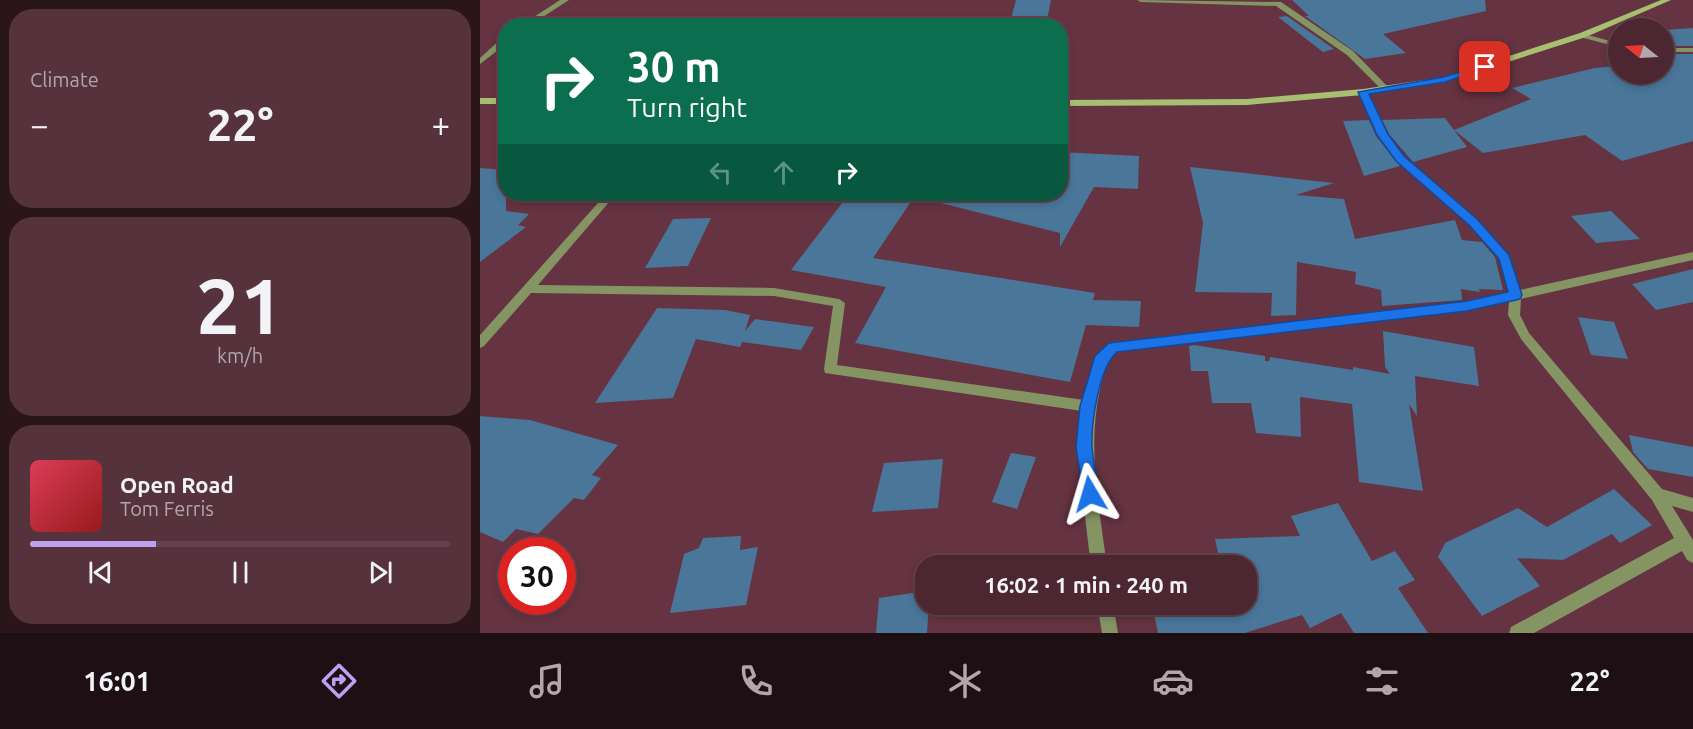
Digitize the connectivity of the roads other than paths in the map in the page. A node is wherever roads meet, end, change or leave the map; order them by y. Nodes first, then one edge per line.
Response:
1 (565, 0) edge
2 (1141, 0) edge
3 (1666, 0) edge
4 (536, 18) edge
5 (1583, 34) junction
6 (1608, 42) edge
7 (498, 46) edge
8 (1674, 50) edge
9 (1693, 50) edge
10 (480, 62) edge
11 (1385, 88) junction
12 (1363, 92) junction
13 (480, 100) edge
14 (498, 101) edge
15 (1068, 103) edge
16 (605, 201) edge
17 (1693, 256) edge
18 (530, 289) junction
19 (1515, 295) junction
20 (480, 343) edge
21 (1088, 406) junction
22 (1657, 495) junction
23 (1693, 505) edge
24 (1689, 548) edge
25 (1099, 555) edge
26 (1108, 615) edge
27 (1110, 633) edge
28 (1517, 633) edge

1 - 4 street
2 - 11 street
3 - 5 main road
5 - 6 street
5 - 11 main road
7 - 10 street
8 - 9 street
11 - 12 main road
12 - 15 main road
12 - 19 street
13 - 14 main road
16 - 18 street
17 - 19 street
18 - 20 street
18 - 21 street
19 - 21 street
19 - 22 street
21 - 25 street
22 - 23 street
22 - 24 street
24 - 28 street
26 - 27 street

